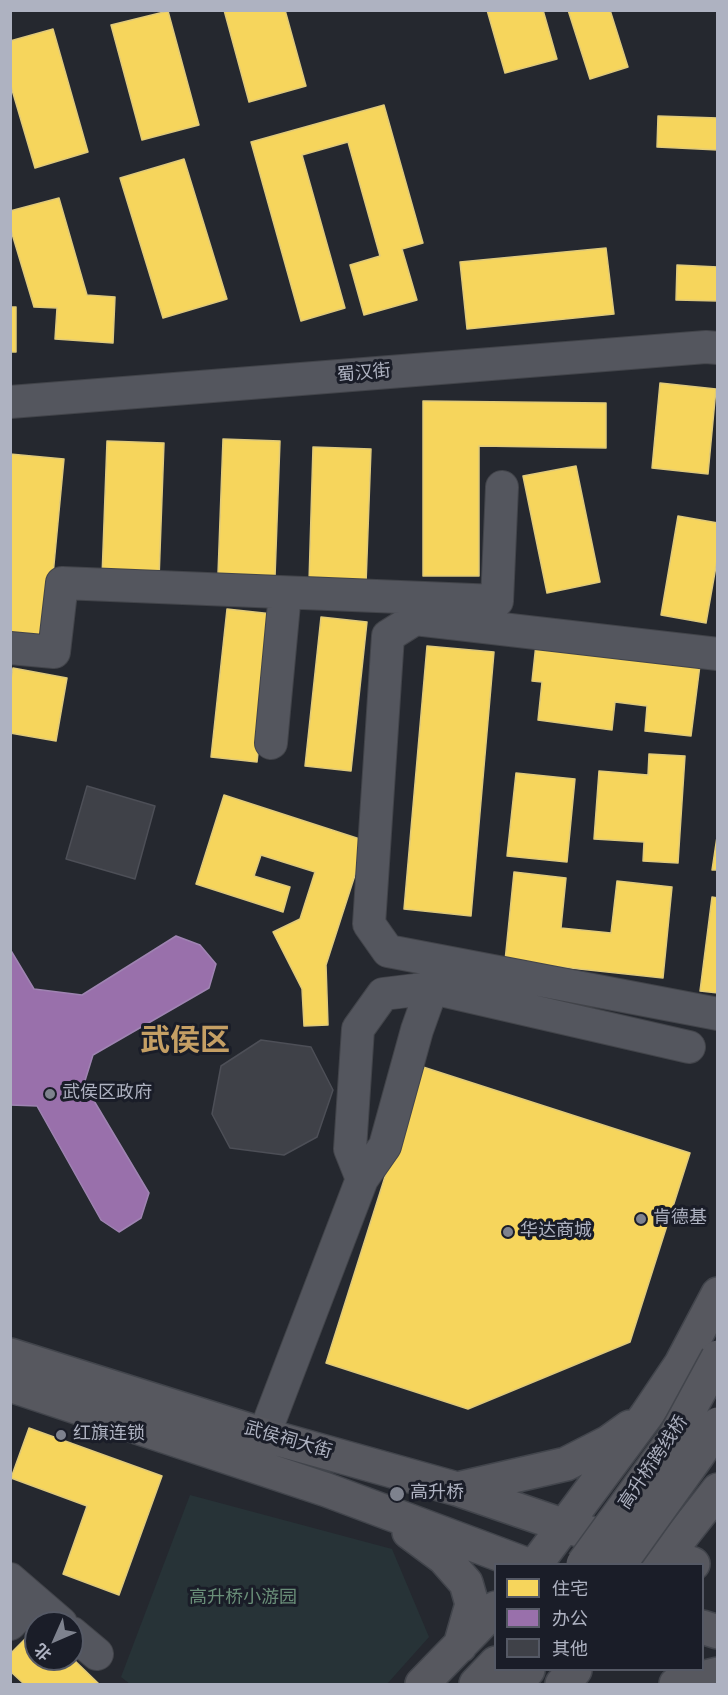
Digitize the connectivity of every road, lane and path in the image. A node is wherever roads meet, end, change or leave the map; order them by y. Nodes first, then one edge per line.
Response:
1 (717, 348) edge
2 (10, 402) edge
3 (502, 488) dead end
4 (285, 592) junction
5 (10, 648) edge
6 (717, 654) edge
7 (270, 743) dead end
8 (432, 988) junction
9 (717, 1014) edge
10 (689, 1047) dead end
11 (362, 1179) junction
12 (717, 1294) edge
13 (10, 1355) edge
14 (717, 1357) edge
15 (12, 1393) edge
16 (646, 1416) junction
17 (717, 1424) edge
18 (264, 1435) junction
19 (457, 1489) junction
20 (327, 1490) junction
21 (717, 1490) edge
22 (565, 1526) junction
23 (673, 1562) edge
24 (522, 1563) edge
25 (537, 1563) edge
26 (584, 1563) edge
27 (621, 1563) edge
28 (10, 1579) edge
29 (34, 1600) junction
30 (494, 1609) edge
31 (47, 1611) edge
32 (10, 1624) edge
33 (84, 1643) edge
34 (460, 1646) junction
35 (97, 1654) dead end
36 (494, 1664) edge
37 (527, 1671) edge
38 (574, 1671) edge
39 (717, 1674) edge
40 (422, 1684) edge
41 (476, 1684) edge
42 (514, 1684) edge
43 (562, 1684) edge
44 (676, 1684) edge

1 - 2 street, 蜀汉街
3 - 4 street
4 - 5 street
4 - 7 street
6 - 9 street
8 - 10 street
8 - 11 street
8 - 11 street
11 - 18 street
12 - 16 main road
13 - 18 main road, 武侯祠大街
14 - 26 main road, 高升桥跨线桥, bridge
15 - 20 main road, 武侯祠大街
16 - 19 main road
16 - 22 main road
17 - 27 main road, 高升桥跨线桥, bridge
18 - 19 main road, 武侯祠大街
19 - 22 main road, 武侯祠大街
20 - 24 main road, 武侯祠大街
20 - 34 main road
21 - 23 main road
22 - 23 main road, 武侯祠大街
22 - 25 main road
28 - 29 street
29 - 31 street
29 - 32 street
30 - 34 main road
33 - 35 street
34 - 40 main road
36 - 41 main road
37 - 42 main road
38 - 43 main road
39 - 44 main road

